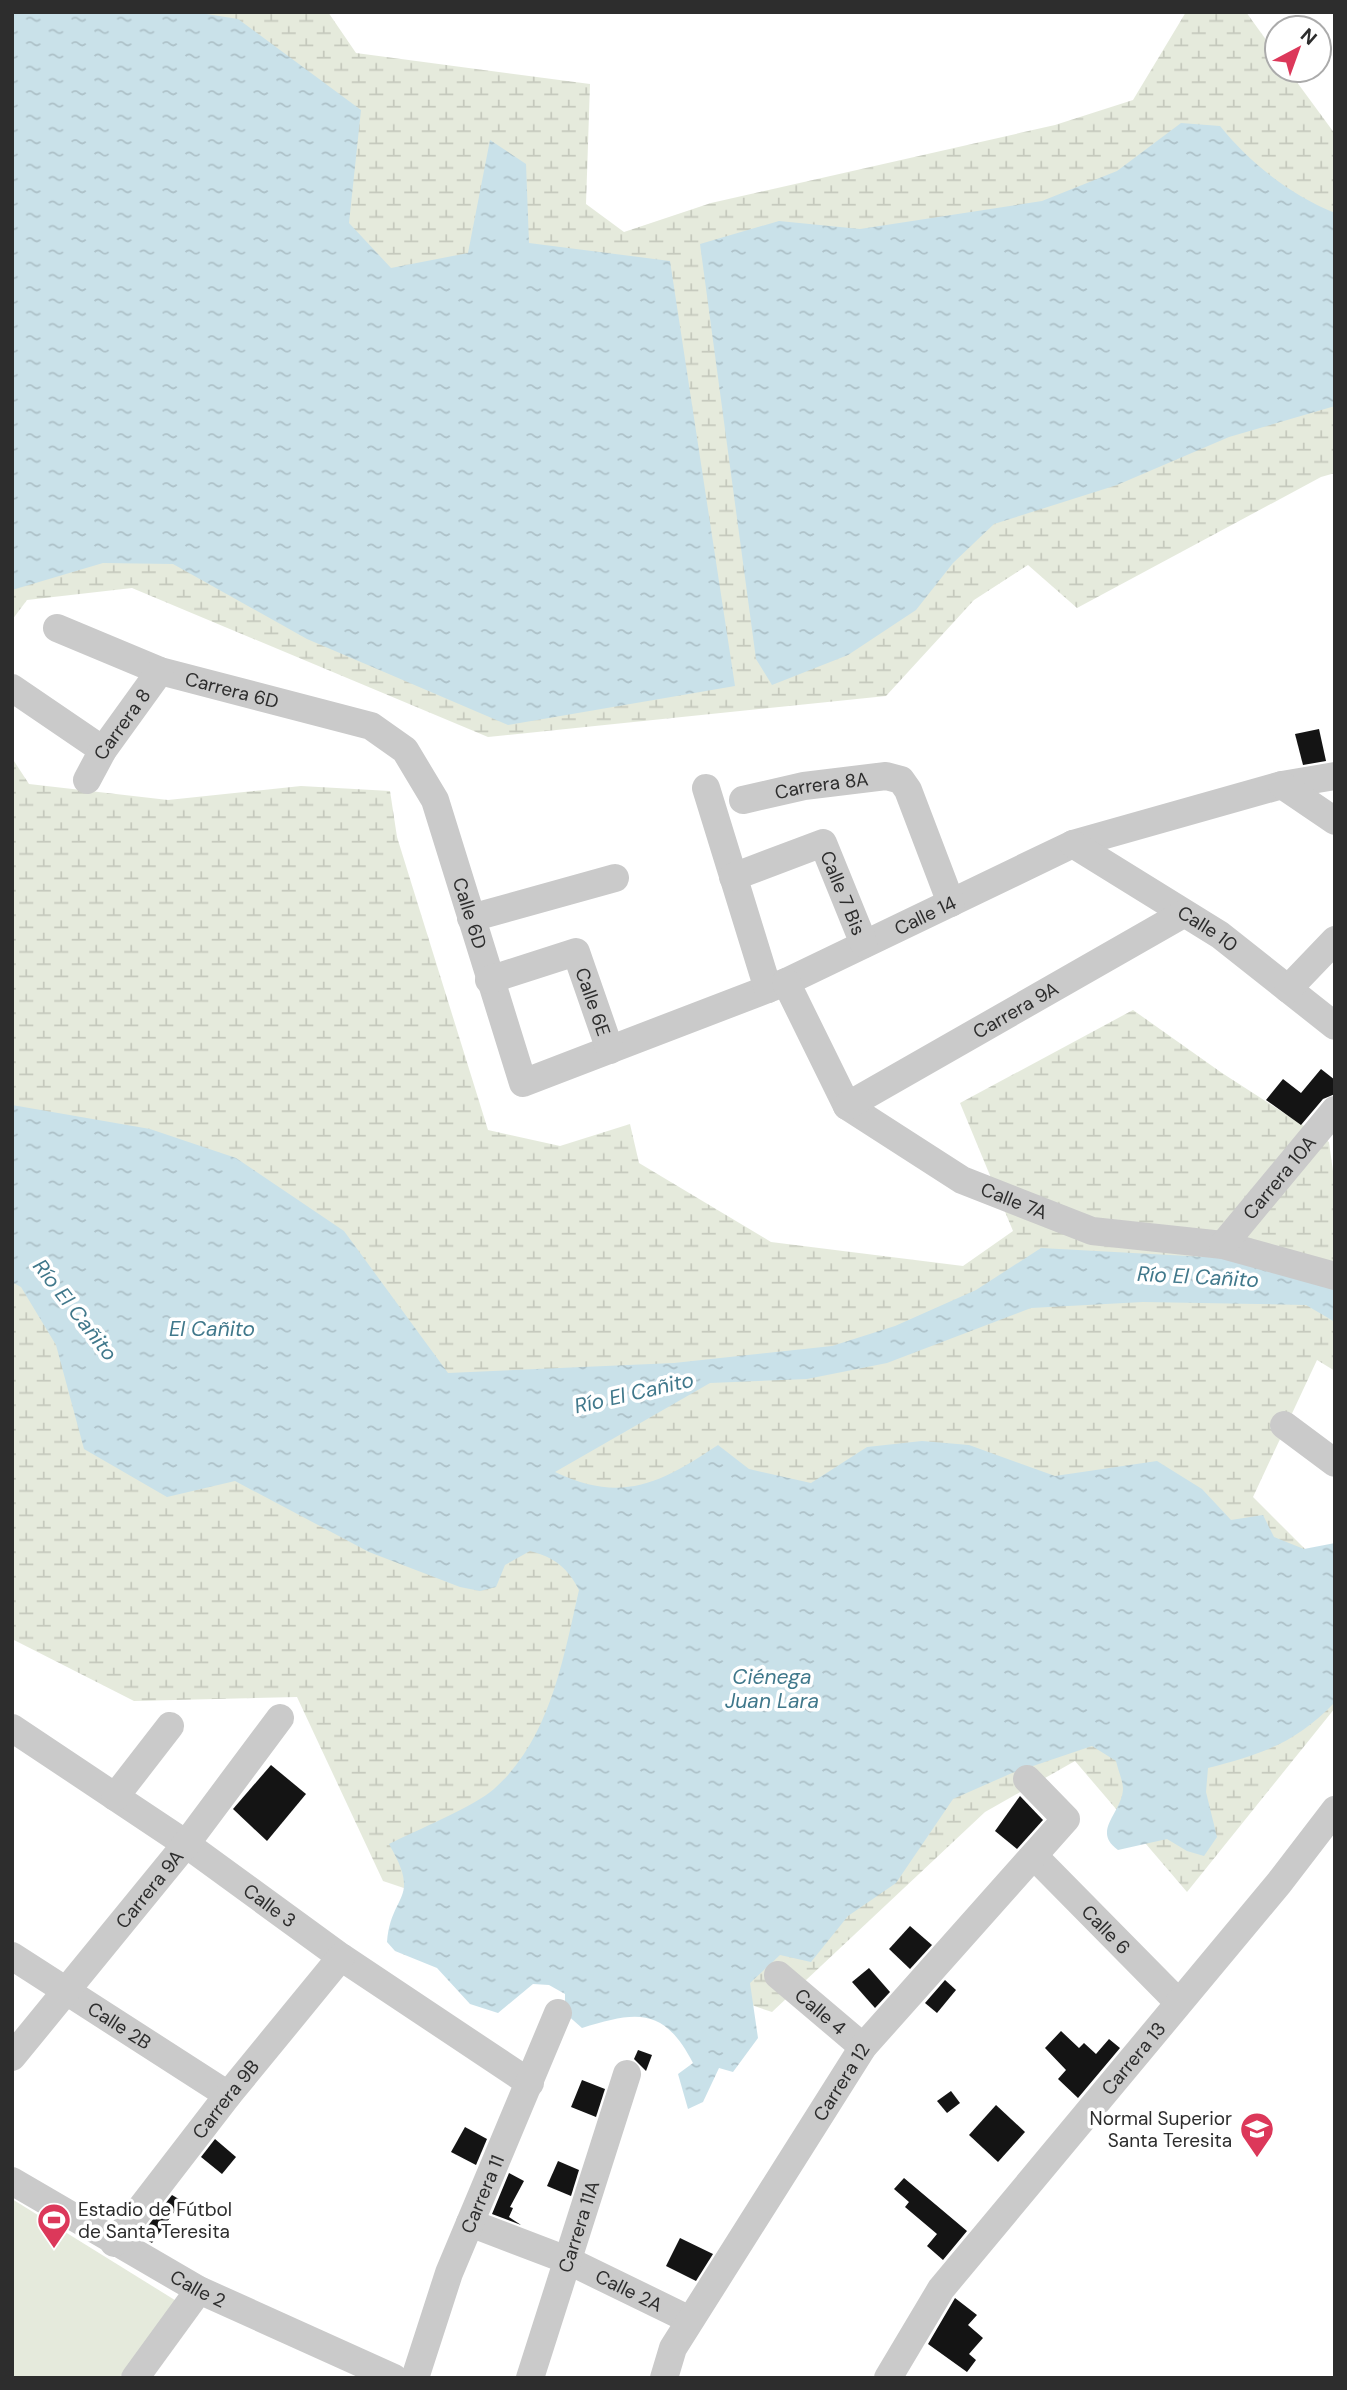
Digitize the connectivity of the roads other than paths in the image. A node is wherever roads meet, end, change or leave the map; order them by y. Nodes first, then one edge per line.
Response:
1 (57, 628) dead end
2 (160, 671) junction
3 (12, 688) edge
4 (103, 750) junction
5 (405, 750) joint
6 (1335, 776) edge
7 (87, 780) dead end
8 (1282, 785) junction
9 (706, 788) dead end
10 (743, 800) dead end
11 (1335, 821) edge
12 (1073, 844) junction
13 (733, 877) junction
14 (615, 878) dead end
15 (951, 903) junction
16 (1183, 914) junction
17 (471, 918) junction
18 (1335, 940) edge
19 (864, 944) junction
20 (489, 980) junction
21 (777, 986) junction
22 (1288, 989) junction
23 (1335, 1026) edge
24 (610, 1050) junction
25 (523, 1083) joint
26 (847, 1106) junction
27 (1335, 1110) edge
28 (1223, 1245) junction
29 (1335, 1276) edge
30 (1284, 1424) dead end
31 (1335, 1463) edge
32 (280, 1718) dead end
33 (170, 1726) dead end
34 (12, 1728) edge
35 (1027, 1779) dead end
36 (116, 1797) junction
37 (1335, 1810) edge
38 (186, 1844) junction
39 (1034, 1856) junction
40 (12, 1956) edge
41 (341, 1958) junction
42 (778, 1975) dead end
43 (65, 1991) junction
44 (1178, 2002) junction
45 (558, 2013) dead end
46 (863, 2048) junction
47 (12, 2057) edge
48 (627, 2074) dead end
49 (530, 2083) junction
50 (228, 2095) junction
51 (12, 2181) edge
52 (470, 2223) junction
53 (114, 2243) junction
54 (568, 2259) junction
55 (199, 2290) junction
56 (690, 2320) junction
57 (135, 2378) edge
58 (394, 2378) edge
59 (415, 2378) edge
60 (530, 2378) edge
61 (664, 2378) edge
62 (888, 2378) edge

1 - 2 street, Carrera 6D
2 - 4 street, Carrera 8
2 - 5 street, Carrera 6D
3 - 4 street
4 - 7 street, Carrera 8
5 - 17 street, Calle 6D
6 - 8 street, Calle 14
8 - 11 street
8 - 12 street, Calle 14
9 - 13 street
10 - 15 street, Carrera 8A
12 - 15 street, Calle 14
12 - 16 street, Calle 10
13 - 19 street, Calle 7 Bis
13 - 21 street
14 - 17 street
15 - 19 street, Calle 14
16 - 22 street, Calle 10
16 - 26 street, Carrera 9A
17 - 20 street, Calle 6D
18 - 22 street
19 - 21 street, Calle 14
20 - 24 street, Calle 6E
20 - 25 street, Calle 6D
21 - 24 street, Calle 14
21 - 26 street
22 - 23 street, Calle 10
24 - 25 street, Calle 14
26 - 28 street, Calle 7A
27 - 28 street, Carrera 10A
28 - 29 street, Calle 7A
30 - 31 street
32 - 38 street, Carrera 9A
33 - 36 street
34 - 36 street, Calle 3
35 - 39 street, Carrera 12
36 - 38 street, Calle 3
37 - 44 street, Carrera 13
38 - 41 street, Calle 3
38 - 43 street, Carrera 9A
39 - 44 street, Calle 6
39 - 46 street, Carrera 12
40 - 43 street, Calle 2B
41 - 49 street, Calle 3
41 - 50 street, Carrera 9B
42 - 46 street, Calle 4
43 - 47 street, Carrera 9A
43 - 50 street, Calle 2B
44 - 62 street, Carrera 13
45 - 49 street, Carrera 11
46 - 56 street, Carrera 12
48 - 54 street, Carrera 11A
49 - 52 street, Carrera 11
50 - 53 street, Carrera 9B
51 - 53 street, Calle 2
52 - 54 street, Calle 2A
52 - 59 street, Carrera 11
53 - 55 street, Calle 2
54 - 56 street, Calle 2A
54 - 60 street, Carrera 11A
55 - 57 street
55 - 58 street, Calle 2
56 - 61 street, Carrera 12

